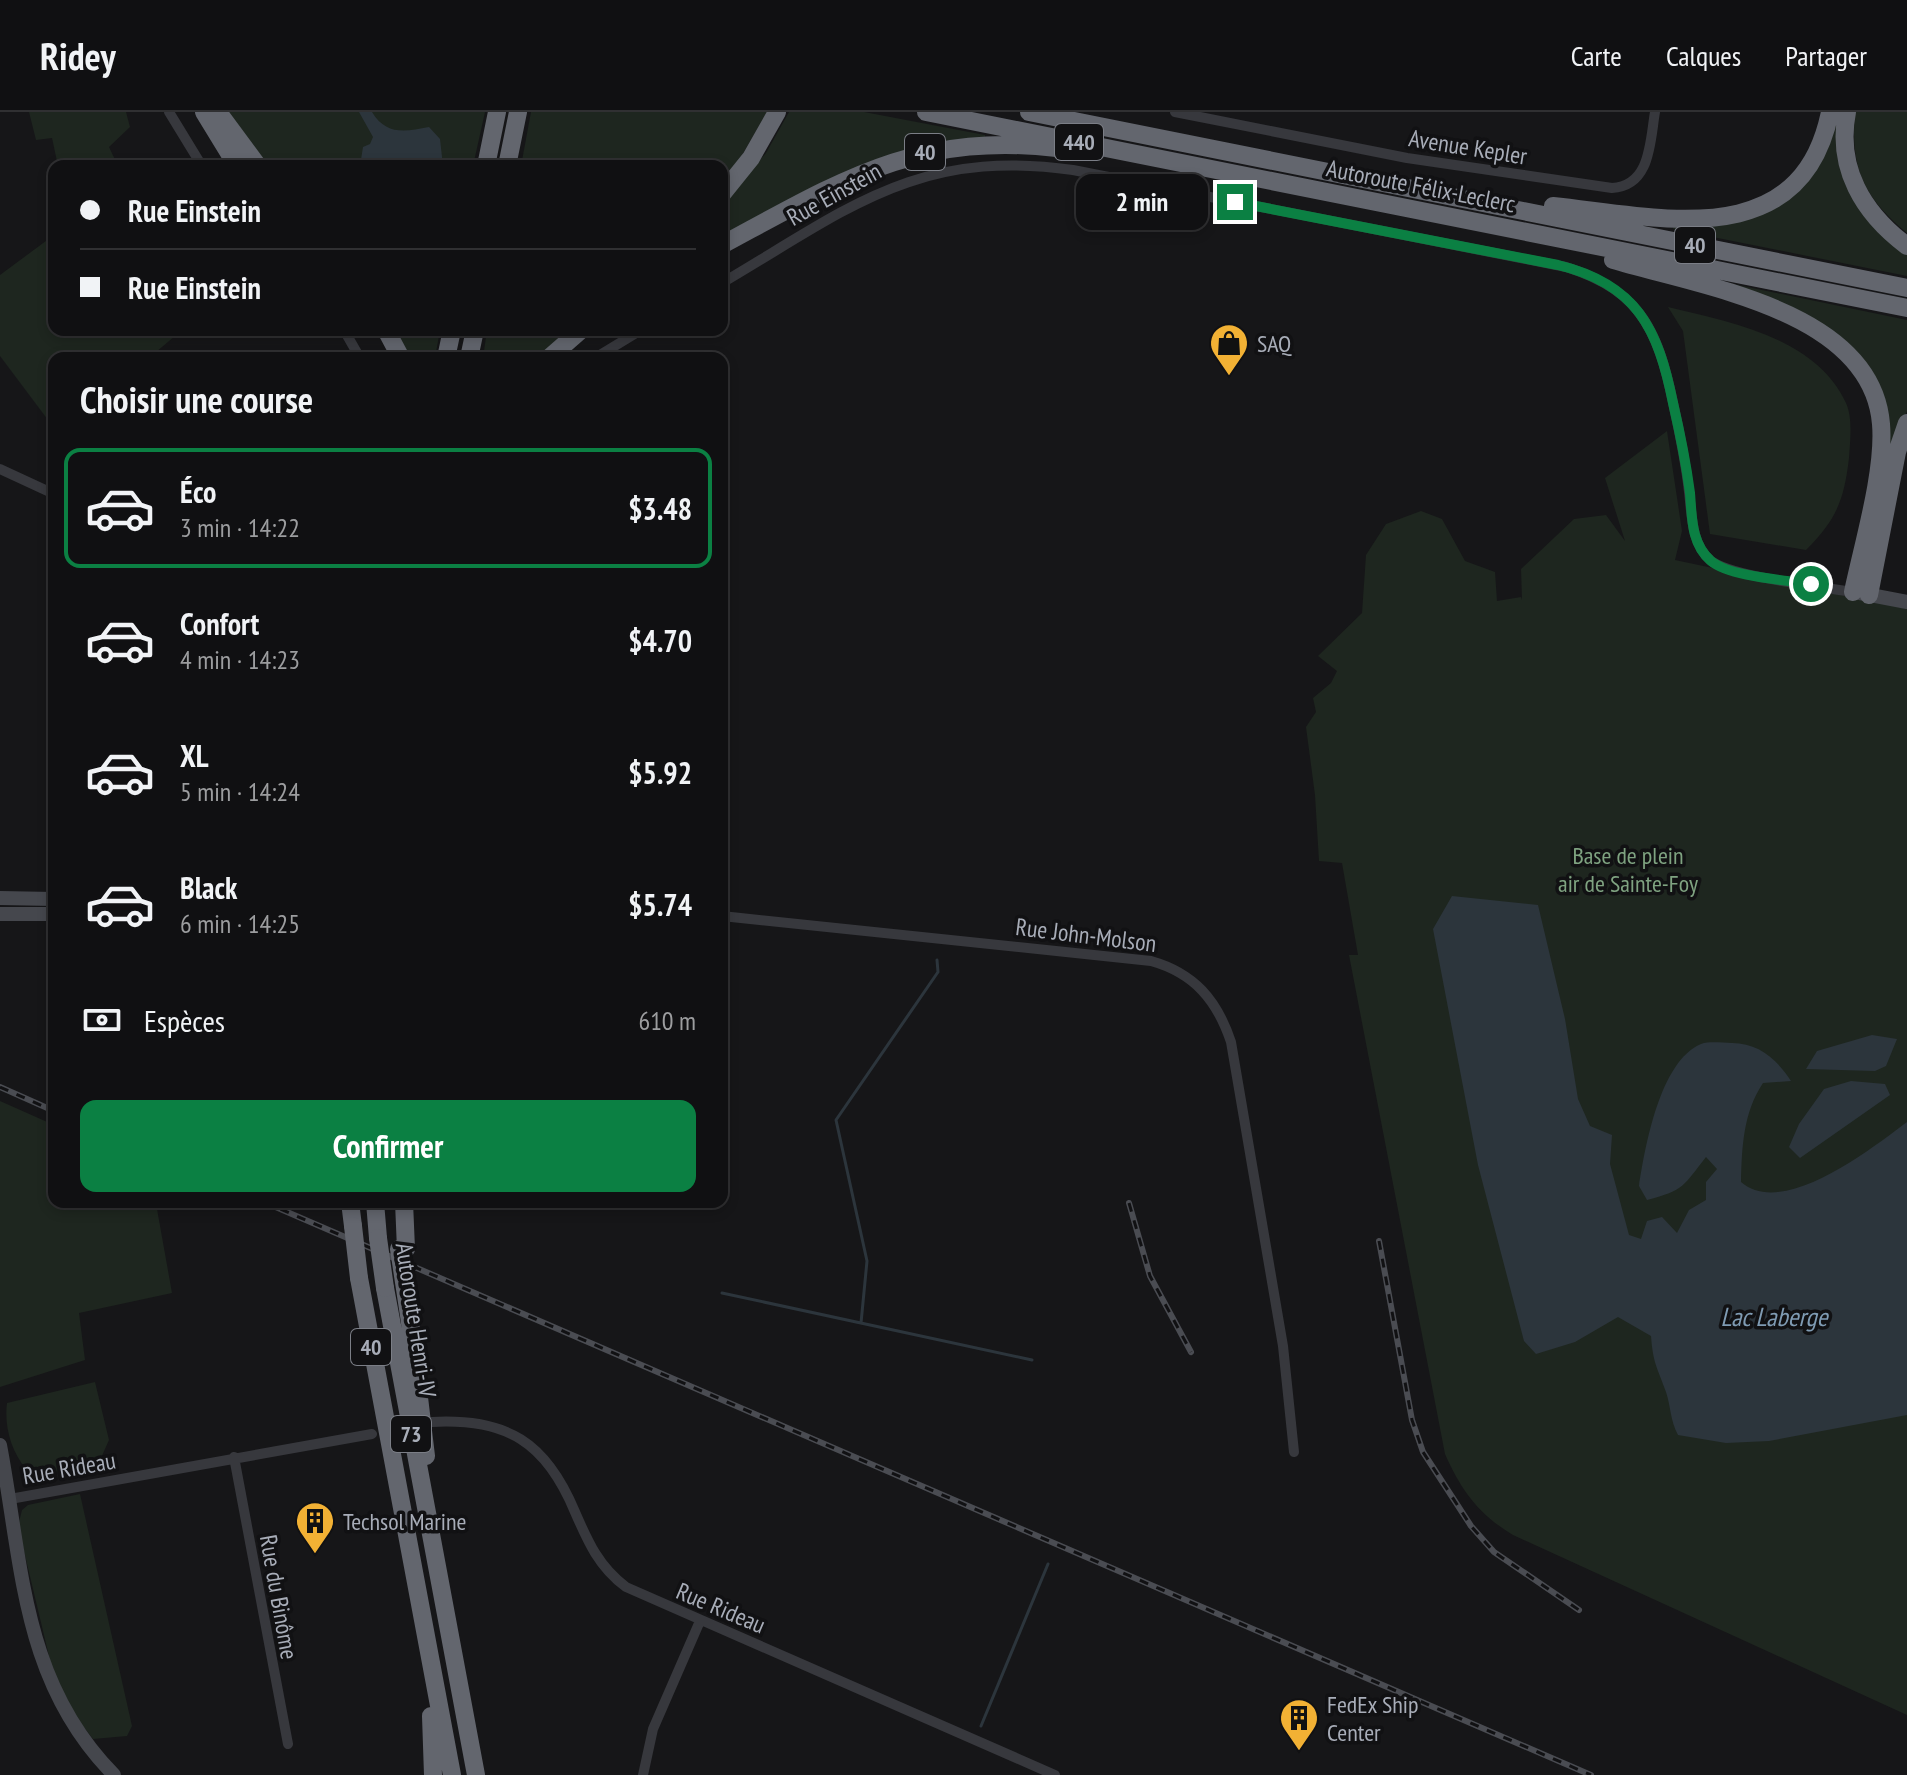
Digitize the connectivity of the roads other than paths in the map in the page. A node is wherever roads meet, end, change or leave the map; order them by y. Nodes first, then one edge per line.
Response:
1 (169, 112) edge
2 (204, 112) edge
3 (218, 112) edge
4 (497, 112) edge
5 (518, 112) edge
6 (777, 112) edge
7 (926, 112) edge
8 (1029, 112) edge
9 (1072, 112) edge
10 (1175, 112) edge
11 (1655, 112) edge
12 (1830, 112) edge
13 (1847, 112) edge
14 (1128, 132) junction
15 (1148, 156) junction
16 (198, 160) edge
17 (233, 160) edge
18 (254, 160) edge
19 (487, 160) edge
20 (508, 160) edge
21 (728, 187) edge
22 (1482, 203) junction
23 (1548, 236) junction
24 (728, 242) edge
25 (1907, 246) edge
26 (728, 280) edge
27 (1907, 288) edge
28 (1907, 308) edge
29 (574, 336) edge
30 (631, 336) edge
31 (556, 352) edge
32 (605, 352) edge
33 (1907, 423) edge
34 (0, 469) edge
35 (48, 491) edge
36 (1861, 593) junction
37 (1907, 602) edge
38 (0, 898) edge
39 (48, 899) edge
40 (0, 914) edge
41 (48, 914) edge
42 (728, 917) edge
43 (351, 1208) edge
44 (376, 1208) edge
45 (396, 1208) edge
46 (404, 1208) edge
47 (402, 1249) junction
48 (432, 1422) dead end
49 (372, 1434) dead end
50 (0, 1445) edge
51 (1294, 1452) dead end
52 (234, 1457) junction
53 (10, 1499) junction
54 (440, 1578) junction
55 (700, 1621) junction
56 (429, 1665) junction
57 (288, 1744) dead end
58 (114, 1775) edge
59 (433, 1775) edge
60 (452, 1775) edge
61 (476, 1775) edge
62 (643, 1775) edge
63 (1055, 1775) edge

1 - 16 street
2 - 17 highway
3 - 18 highway
4 - 19 highway
5 - 20 highway
6 - 21 highway
7 - 15 highway, Autoroute Félix-Leclerc / 440
8 - 14 highway, Autoroute Félix-Leclerc / 40
9 - 14 highway
10 - 11 street, Avenue Kepler
12 - 22 highway
13 - 25 highway
14 - 22 highway, Autoroute Félix-Leclerc / 40
15 - 23 highway, Autoroute Félix-Leclerc / 40
15 - 24 highway, 40
22 - 27 highway, Autoroute Félix-Leclerc / 40
23 - 28 highway, Autoroute Félix-Leclerc / 40
23 - 36 highway
26 - 36 street, Rue Einstein
29 - 31 highway
30 - 32 street
33 - 36 highway
34 - 35 street
36 - 37 street, Rue Einstein
38 - 39 street
40 - 41 street
42 - 51 street, Rue John-Molson
43 - 56 highway, Autoroute Henri-IV / 40, bridge
44 - 54 highway, Autoroute Henri-IV / 73, bridge
45 - 47 highway, 40
46 - 47 highway
47 - 54 highway, 40, bridge
48 - 55 street, Rue Rideau
49 - 52 street, Rue Rideau
50 - 53 street
52 - 53 street, Rue Rideau
52 - 57 street, Rue du Binôme
53 - 58 street
54 - 61 highway, Autoroute Henri-IV / 40
55 - 62 street
55 - 63 street, Rue Rideau
56 - 59 highway
56 - 60 highway, Autoroute Henri-IV / 40

